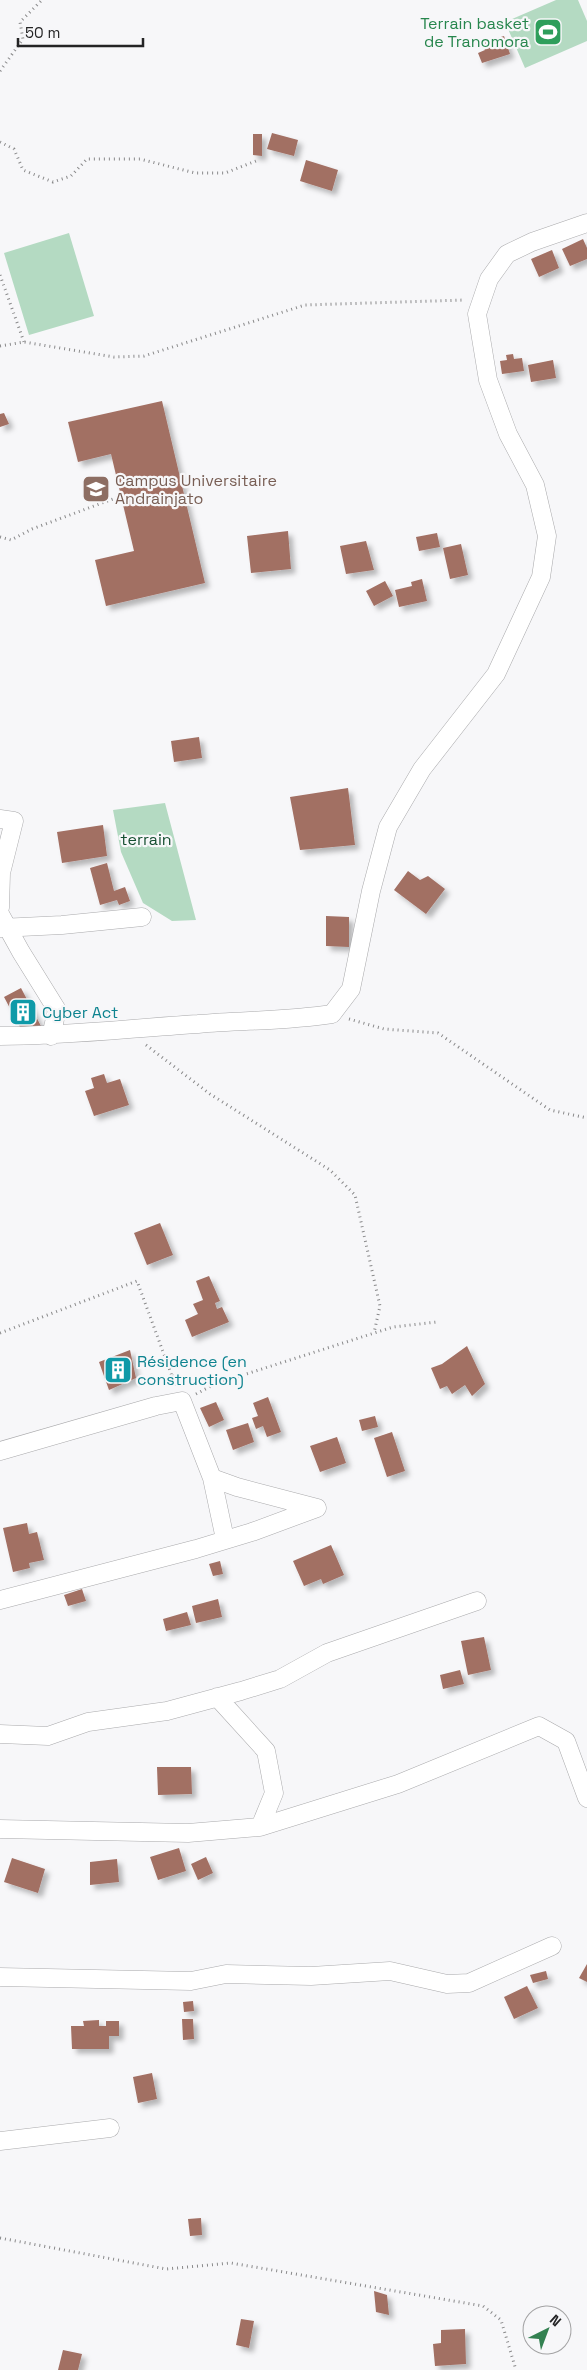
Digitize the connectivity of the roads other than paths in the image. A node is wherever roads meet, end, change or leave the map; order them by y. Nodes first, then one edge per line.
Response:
1 (587, 223) edge
2 (0, 819) edge
3 (0, 908) edge
4 (142, 917) dead end
5 (3, 923) edge
6 (0, 1036) edge
7 (51, 1036) junction
8 (0, 1451) edge
9 (212, 1478) junction
10 (225, 1540) junction
11 (0, 1600) edge
12 (477, 1601) dead end
13 (217, 1697) junction
14 (0, 1734) edge
15 (587, 1798) edge
16 (260, 1827) junction
17 (0, 1830) edge
18 (552, 1946) dead end
19 (0, 1977) edge
20 (110, 2128) dead end
21 (0, 2140) edge

1 - 7 street
2 - 3 street
4 - 5 street
5 - 7 street
6 - 7 street
8 - 9 street
9 - 10 street
9 - 10 street
10 - 11 street
12 - 13 street
13 - 14 street
13 - 16 street
15 - 16 street
16 - 17 street
18 - 19 street
20 - 21 street

